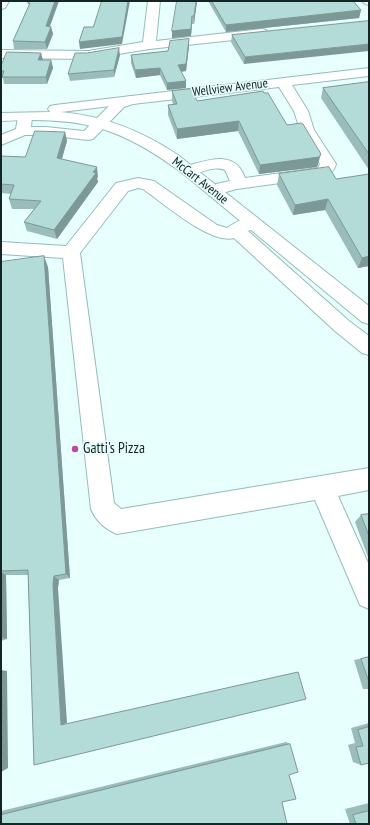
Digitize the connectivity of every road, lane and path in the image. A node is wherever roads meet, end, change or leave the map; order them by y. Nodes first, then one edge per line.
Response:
1 (3, 1) edge
2 (154, 1) edge
3 (1, 6) edge
4 (275, 32) edge
5 (149, 45) junction
6 (1, 54) edge
7 (369, 72) edge
8 (283, 82) junction
9 (132, 100) junction
10 (13, 119) edge
11 (100, 124) junction
12 (1, 141) edge
13 (189, 170) junction
14 (236, 184) junction
15 (214, 190) junction
16 (244, 226) junction
17 (1, 248) edge
18 (71, 252) junction
19 (367, 315) edge
20 (342, 326) junction
21 (369, 347) edge
22 (369, 479) edge
23 (322, 487) junction
24 (369, 596) edge

1 - 3 street
2 - 5 street
4 - 5 street
5 - 6 street
7 - 8 street, Wellview Avenue
8 - 9 street, Wellview Avenue
8 - 14 street
9 - 10 street
9 - 11 street, Wellview Avenue
10 - 11 street, McCart Avenue
10 - 12 street
11 - 13 street, McCart Avenue
13 - 14 street
13 - 15 street, McCart Avenue
14 - 15 street
15 - 16 street, McCart Avenue
16 - 18 street
16 - 19 street, McCart Avenue
16 - 20 street
17 - 18 street
18 - 23 street
19 - 20 street
20 - 21 street
22 - 23 street
23 - 24 street

